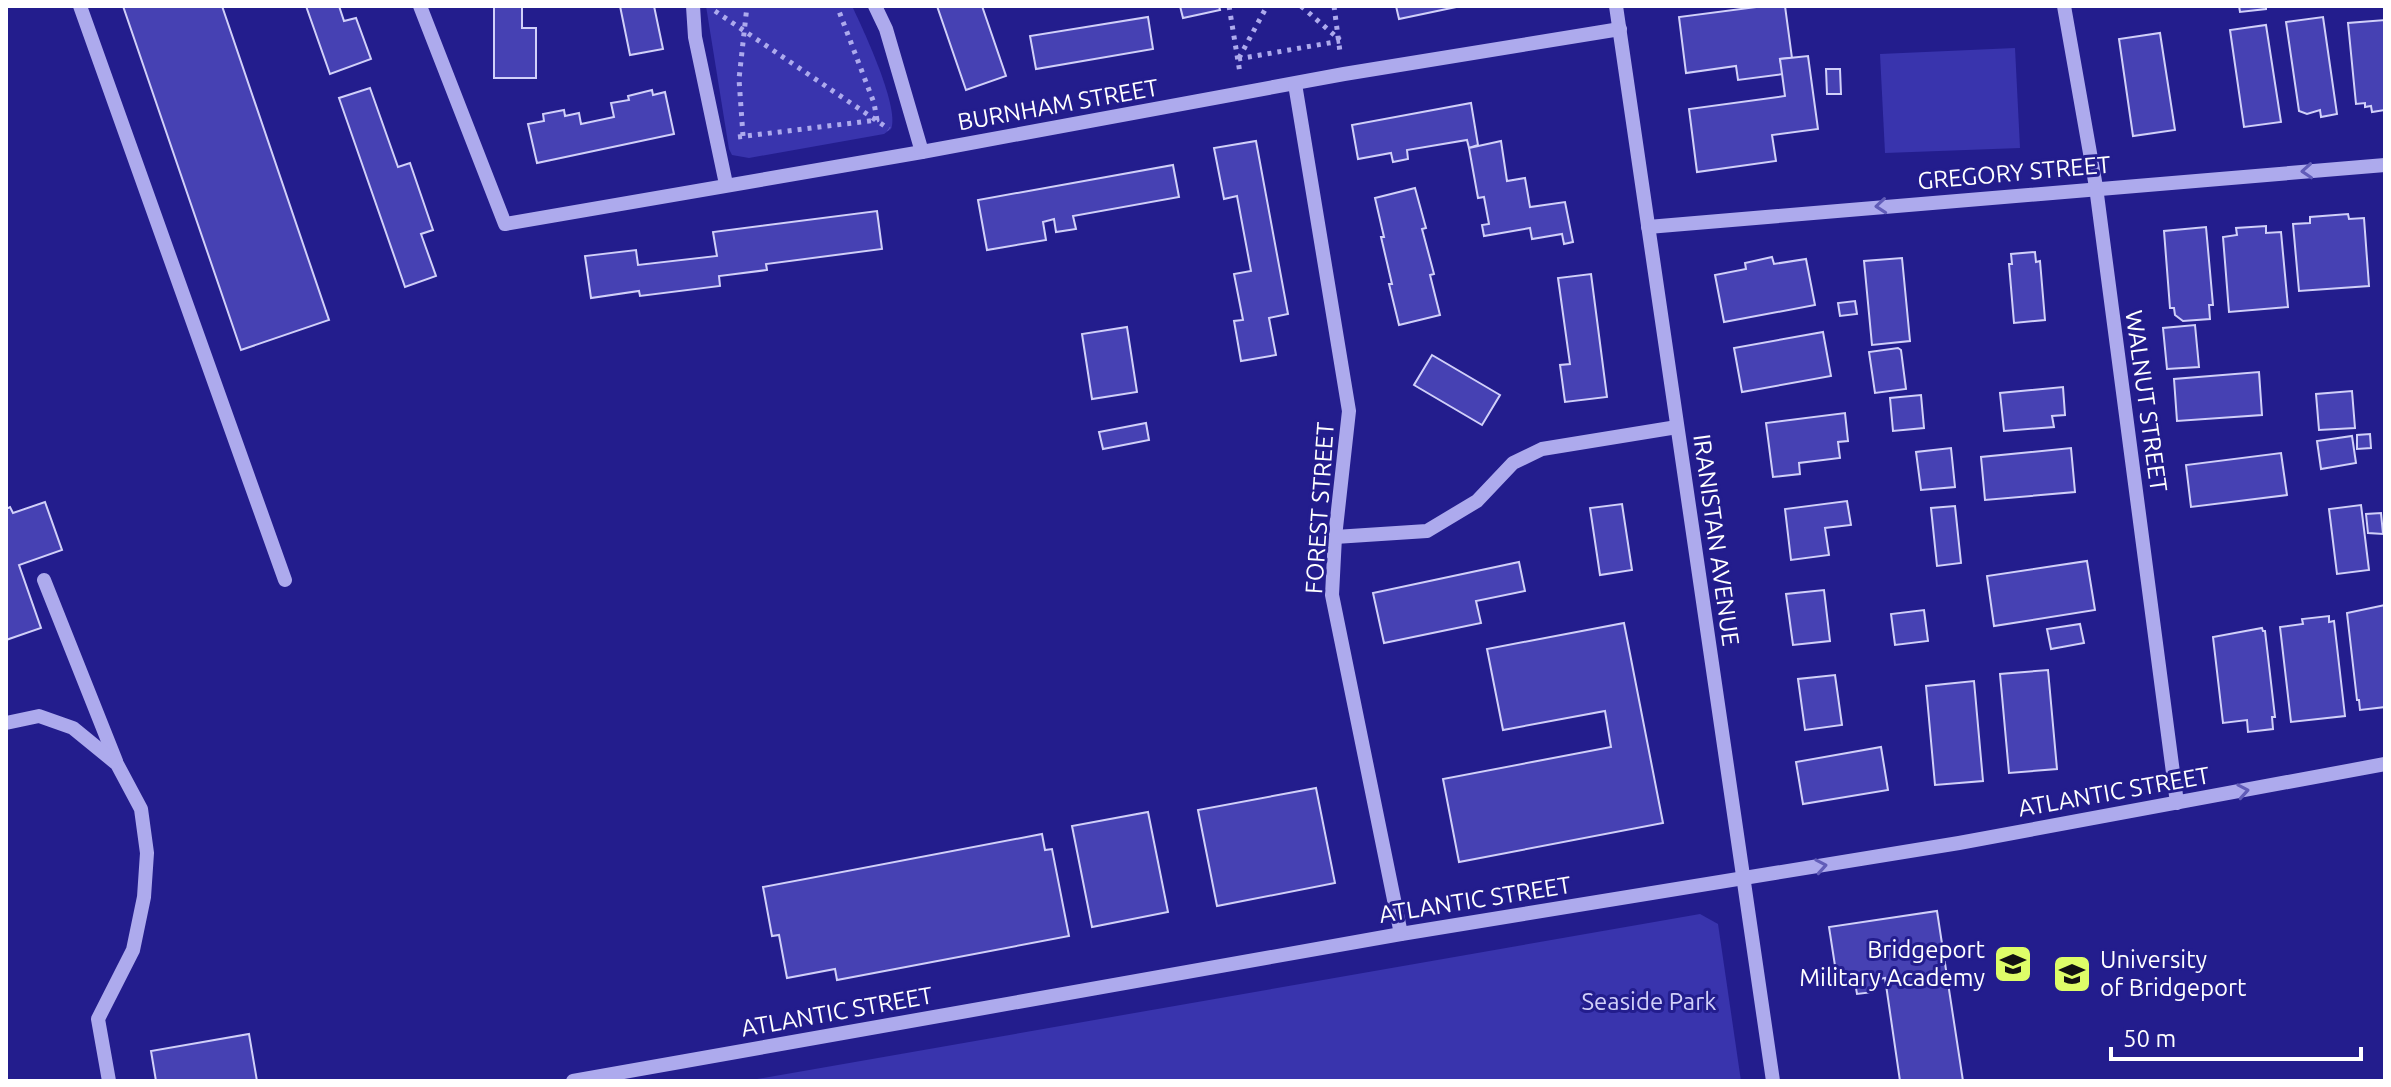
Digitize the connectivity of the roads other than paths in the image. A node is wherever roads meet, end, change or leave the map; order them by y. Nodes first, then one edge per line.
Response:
1 (80, 6) edge
2 (420, 6) edge
3 (693, 6) edge
4 (875, 6) edge
5 (1616, 6) edge
6 (2064, 6) edge
7 (1620, 29) junction
8 (1295, 84) junction
9 (922, 152) junction
10 (2385, 165) edge
11 (726, 184) junction
12 (2096, 187) junction
13 (1648, 227) junction
14 (1677, 427) junction
15 (1335, 537) junction
16 (44, 580) dead end
17 (285, 580) dead end
18 (6, 723) edge
19 (117, 764) junction
20 (2385, 764) edge
21 (2177, 803) junction
22 (1744, 879) junction
23 (1401, 934) junction
24 (109, 1081) edge
25 (573, 1081) edge
26 (1773, 1081) edge

1 - 17 street
2 - 11 street, BURNHAM STREET
3 - 11 street
4 - 9 street
5 - 7 street, IRANISTAN AVENUE
6 - 12 street, WALNUT STREET
7 - 8 street, BURNHAM STREET
7 - 13 street, IRANISTAN AVENUE
8 - 9 street, BURNHAM STREET
8 - 15 street, FOREST STREET
9 - 11 street, BURNHAM STREET
10 -> 12 street, GREGORY STREET
12 -> 13 street, GREGORY STREET
12 - 21 street, WALNUT STREET
13 - 14 street, IRANISTAN AVENUE
14 - 15 street
14 - 22 street, IRANISTAN AVENUE
15 - 23 street, FOREST STREET
16 - 19 street
18 - 19 street
19 - 24 street
21 -> 20 street, ATLANTIC STREET
22 -> 21 street, ATLANTIC STREET
22 - 23 street, ATLANTIC STREET
22 - 26 street, IRANISTAN AVENUE
23 - 25 street, ATLANTIC STREET

